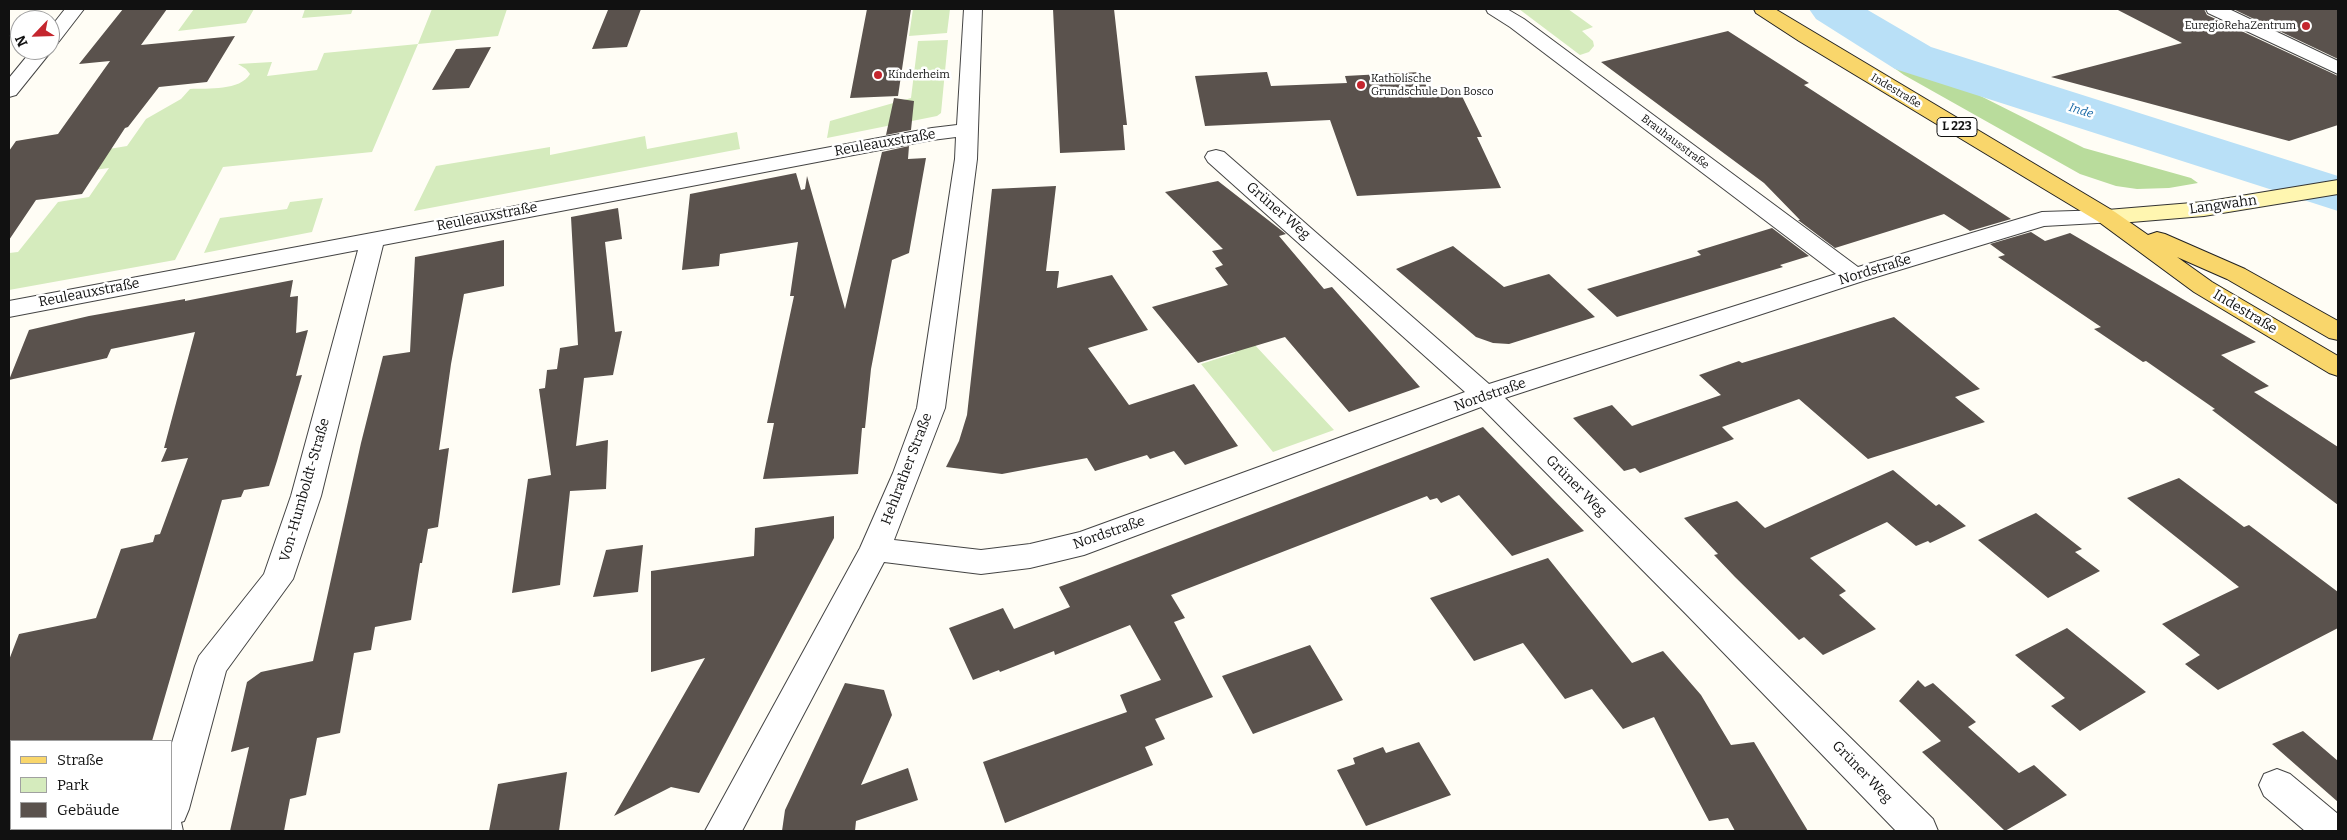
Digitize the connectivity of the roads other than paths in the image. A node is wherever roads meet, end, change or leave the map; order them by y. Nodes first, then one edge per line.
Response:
1 (75, 9) edge
2 (974, 9) edge
3 (1495, 9) edge
4 (1763, 9) edge
5 (2215, 9) edge
6 (60, 28) edge
7 (34, 60) edge
8 (2338, 68) edge
9 (9, 91) edge
10 (966, 130) junction
11 (1216, 157) dead end
12 (2338, 187) edge
13 (2107, 217) junction
14 (373, 239) junction
15 (1854, 276) junction
16 (9, 309) edge
17 (2338, 332) edge
18 (2338, 368) edge
19 (1485, 396) junction
20 (874, 550) junction
21 (2277, 785) dead end
22 (172, 805) edge
23 (723, 831) edge
24 (1920, 831) edge
25 (2331, 831) edge

1 - 6 street
2 - 10 street, Hehlrather Straße
3 - 15 street, Brauhausstraße
4 - 13 main road, Indestraße / L 223
5 - 8 street
7 - 9 street
10 - 14 street, Reuleauxstraße
10 - 20 street, Hehlrather Straße
11 - 19 street, Grüner Weg
12 - 13 main road, Langwahn
13 - 15 street, Nordstraße
13 - 17 main road, Indestraße / L 223
13 - 18 main road, Indestraße / L 223
14 - 16 street, Reuleauxstraße
14 - 22 street, Von-Humboldt-Straße
15 - 19 street, Nordstraße
19 - 20 street, Nordstraße
19 - 24 street, Grüner Weg
20 - 23 street, Hehlrather Straße
21 - 25 street

